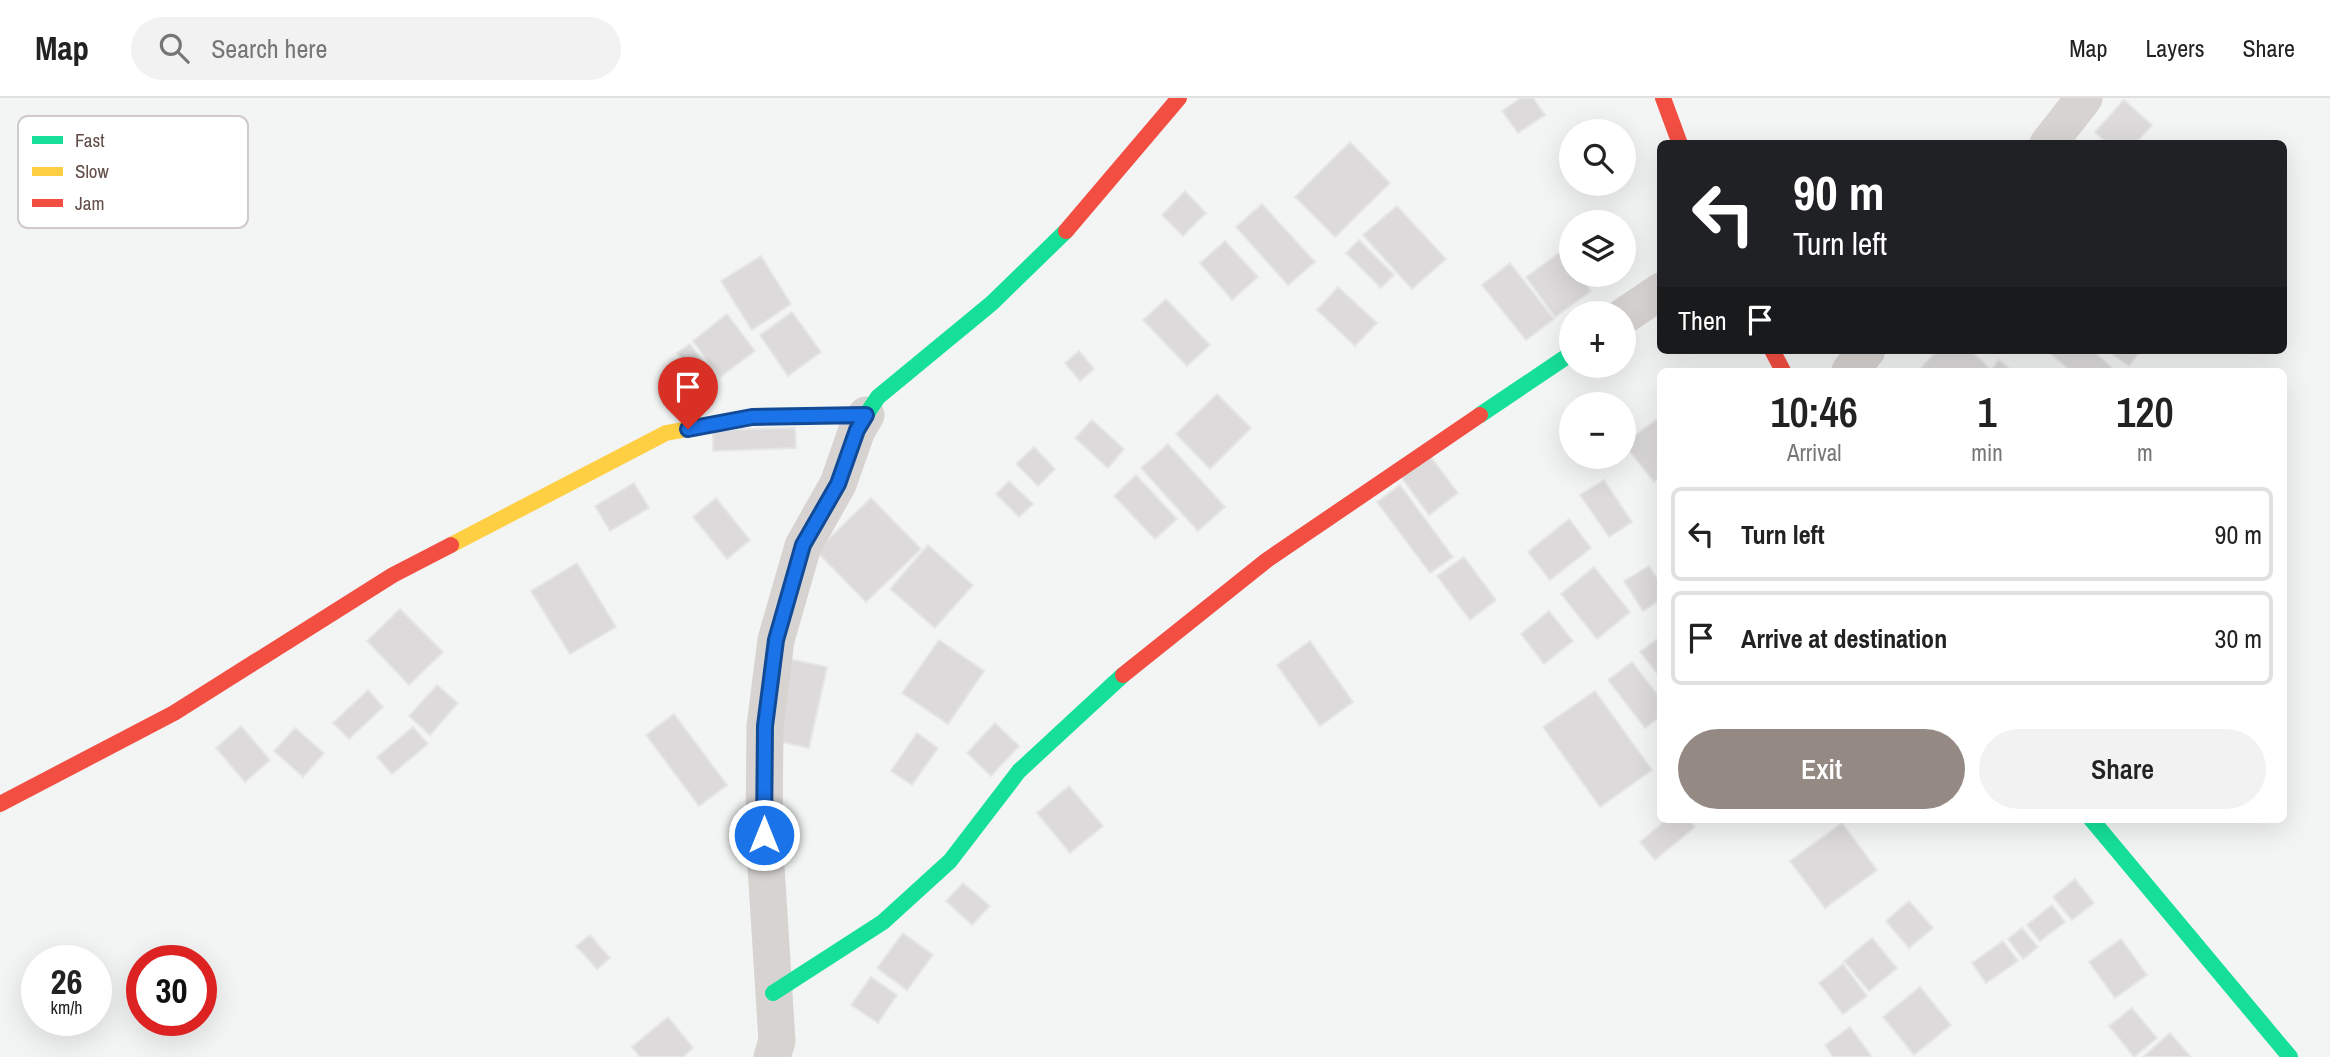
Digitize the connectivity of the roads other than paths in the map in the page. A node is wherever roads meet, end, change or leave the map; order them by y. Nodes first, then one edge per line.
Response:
1 (1179, 98) edge
2 (1663, 98) edge
3 (2084, 98) edge
4 (1679, 140) edge
5 (2051, 140) edge
6 (1657, 294) edge
7 (1636, 308) edge
8 (1864, 354) edge
9 (1559, 362) edge
10 (1852, 368) edge
11 (866, 415) junction
12 (0, 804) edge
13 (2094, 823) edge
14 (773, 993) junction
15 (772, 1057) edge
16 (2290, 1057) edge

1 - 11 street
2 - 4 street
3 - 5 street
6 - 7 street
8 - 10 street
9 - 14 street
11 - 12 street
11 - 14 street
13 - 16 street
14 - 15 street

